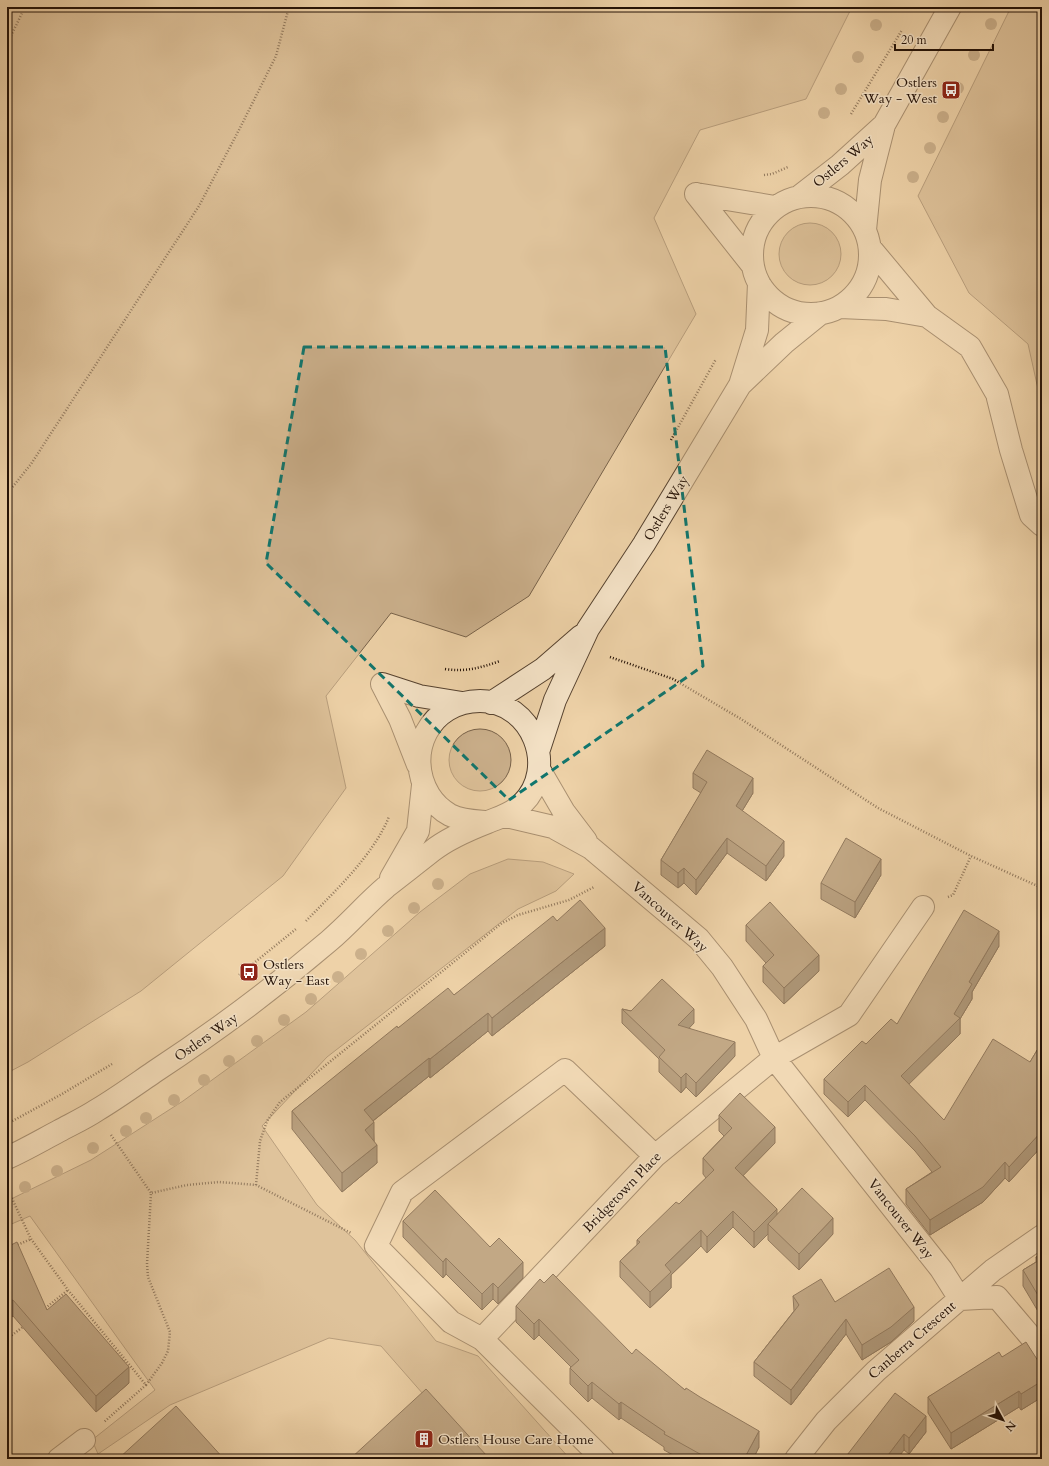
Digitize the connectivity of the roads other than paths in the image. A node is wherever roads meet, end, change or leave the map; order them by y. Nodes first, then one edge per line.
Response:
1 (950, 7) edge
2 (884, 125) junction
3 (800, 196) junction
4 (775, 208) junction
5 (868, 240) junction
6 (756, 275) junction
7 (830, 310) junction
8 (927, 316) junction
9 (740, 385) junction
10 (1042, 525) edge
11 (588, 629) junction
12 (491, 703) junction
13 (462, 704) junction
14 (539, 759) junction
15 (420, 775) junction
16 (497, 819) junction
17 (591, 848) junction
18 (385, 888) junction
19 (923, 907) road end
20 (774, 1058) junction
21 (655, 1156) junction
22 (7, 1158) edge
23 (1042, 1236) edge
24 (960, 1299) junction
25 (482, 1339) junction
26 (1042, 1350) edge
27 (84, 1440) road end
28 (59, 1459) edge
29 (603, 1459) edge
30 (796, 1459) edge

1 - 2 street, Ostlers Way
2 - 3 street, Ostlers Way
2 - 5 street, Ostlers Way
3 - 4 street, Ostlers Way
3 - 5 street, Ostlers Way
4 - 6 street, Ostlers Way
4 - 6 street
5 - 7 street, Ostlers Way
5 - 8 street
6 - 7 street
6 - 9 street, Ostlers Way
7 - 8 street
7 - 9 street, Ostlers Way
8 - 10 street
9 - 11 street, Ostlers Way
11 - 12 street, Ostlers Way
11 - 14 street, Ostlers Way
12 - 13 street, Ostlers Way
12 - 14 street, Ostlers Way
13 - 15 street, Ostlers Way
13 - 15 street
14 - 16 street, Ostlers Way
14 - 17 street
15 - 16 street
15 - 18 street, Ostlers Way
16 - 17 street
16 - 18 street, Ostlers Way
17 - 20 street, Vancouver Way
18 - 22 street, Ostlers Way
19 - 20 street
20 - 21 street, Bridgetown Place
20 - 24 street, Vancouver Way
21 - 25 street, Bridgetown Place
21 - 25 street
23 - 24 street, Canberra Crescent
24 - 26 street
24 - 30 street, Canberra Crescent
25 - 29 street
27 - 28 street

